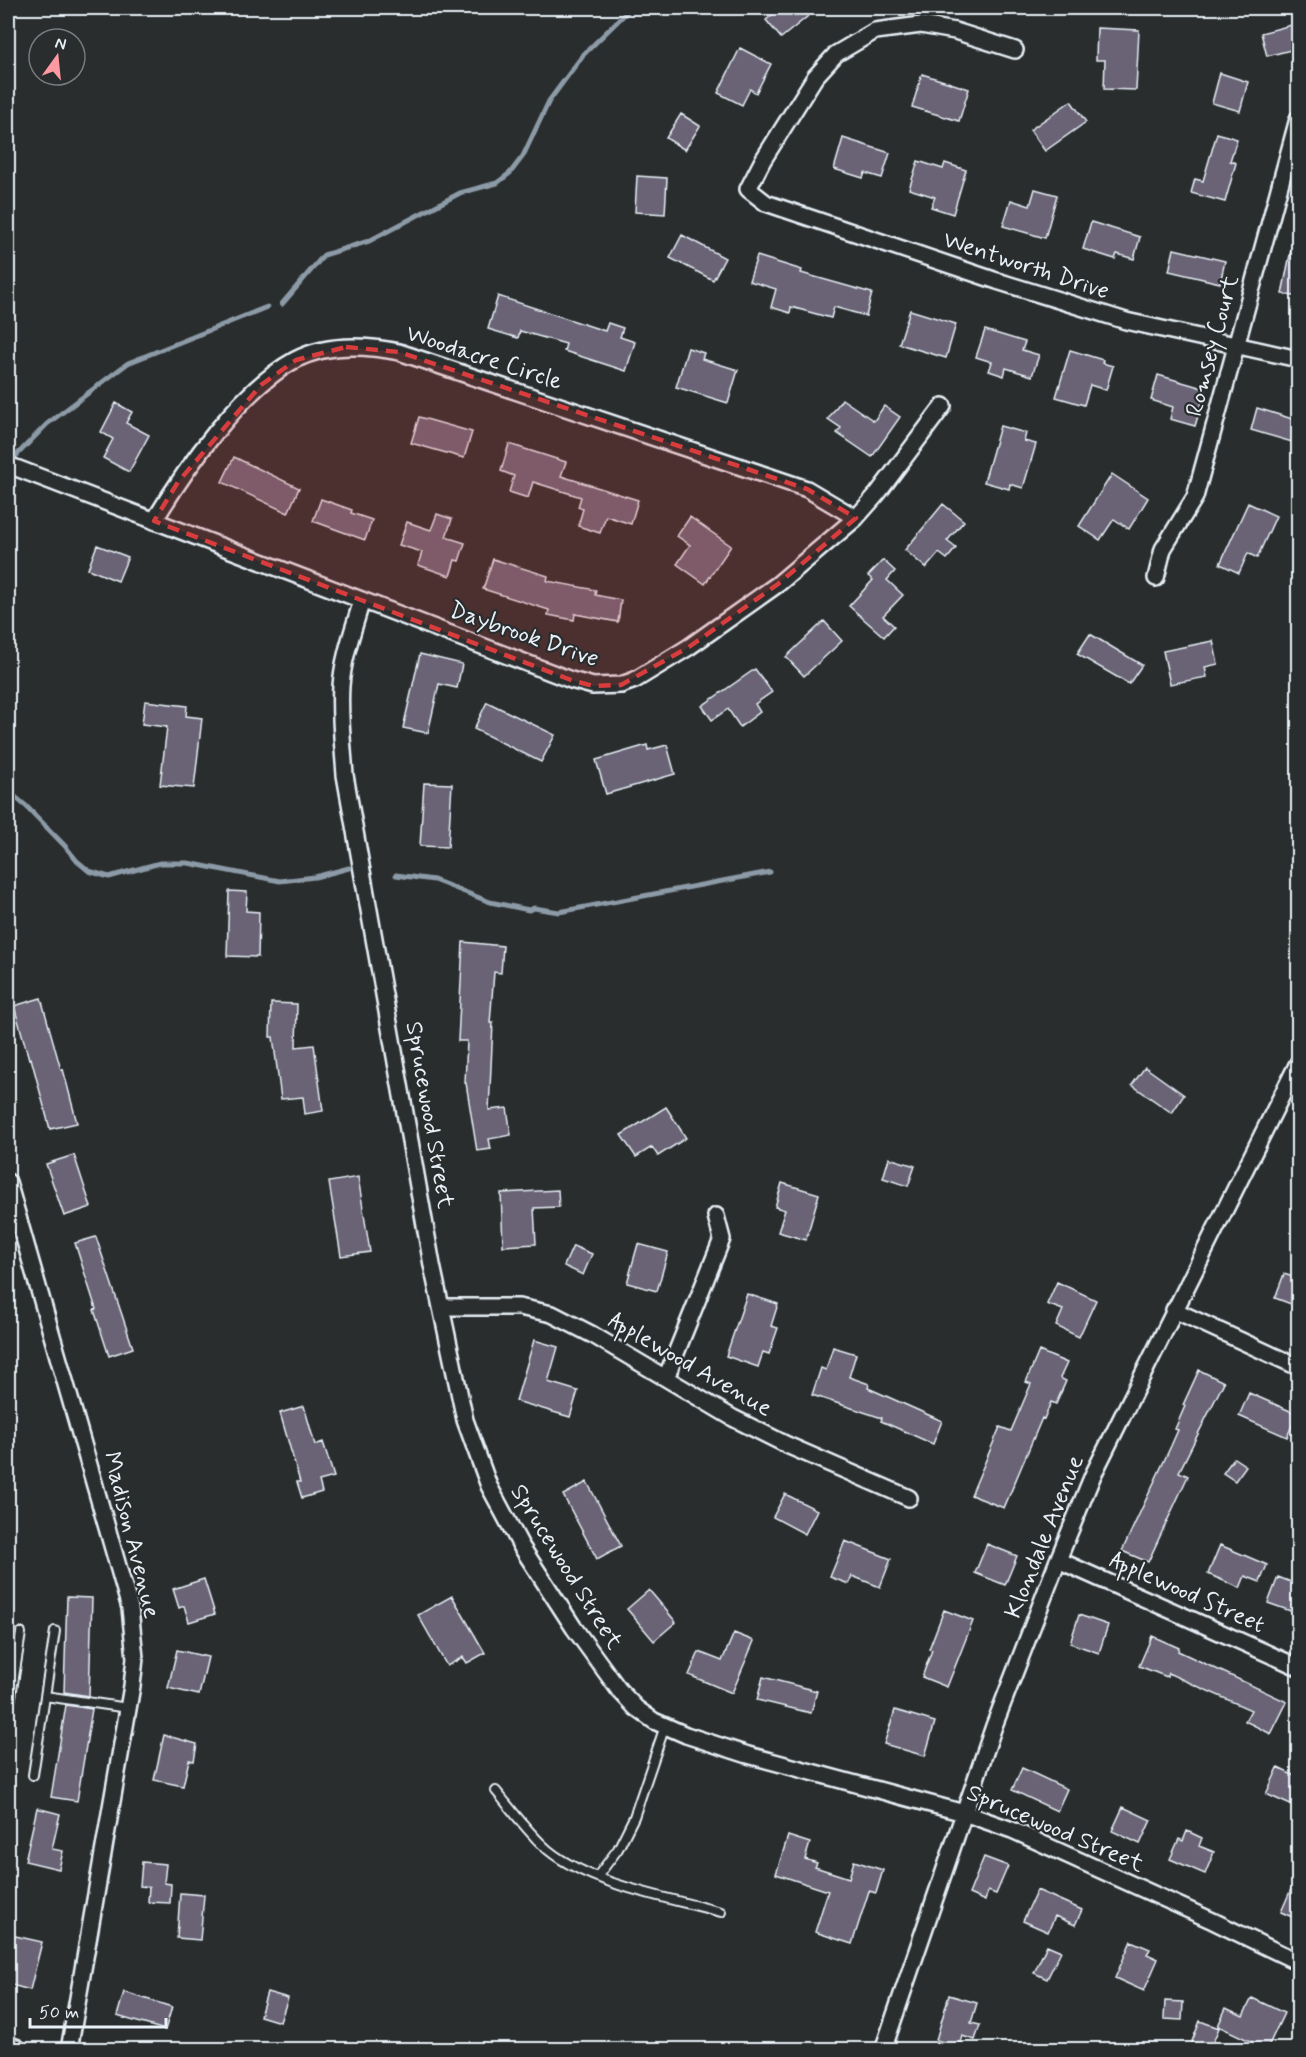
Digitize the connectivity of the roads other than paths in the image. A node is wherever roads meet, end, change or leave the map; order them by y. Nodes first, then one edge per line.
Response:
1 (1015, 50) dead end
2 (1299, 119) edge
3 (1236, 346) junction
4 (1299, 359) edge
5 (943, 406) dead end
6 (11, 466) dead end
7 (856, 518) junction
8 (154, 521) junction
9 (1156, 578) dead end
10 (362, 600) junction
11 (1299, 1063) edge
12 (8, 1182) edge
13 (716, 1216) dead end
14 (441, 1307) junction
15 (1174, 1310) junction
16 (1299, 1367) edge
17 (666, 1378) junction
18 (909, 1498) dead end
19 (1058, 1560) junction
20 (55, 1631) dead end
21 (21, 1633) dead end
22 (1299, 1667) edge
23 (45, 1696) junction
24 (128, 1708) junction
25 (8, 1715) edge
26 (665, 1726) junction
27 (33, 1775) dead end
28 (496, 1791) dead end
29 (964, 1813) junction
30 (597, 1877) junction
31 (721, 1912) dead end
32 (1299, 1962) edge
33 (8, 2048) edge
34 (15, 2049) edge
35 (69, 2049) edge
36 (883, 2049) edge

1 - 3 street, Wentworth Drive
2 - 3 street, Romsey Court
3 - 4 street, Wentworth Drive
3 - 9 street, Romsey Court
5 - 7 street, Daybrook Drive
6 - 8 street, Daybrook Drive
7 - 8 street, Woodacre Circle
7 - 10 street, Daybrook Drive
8 - 10 street, Daybrook Drive
10 - 14 street, Sprucewood Street
11 - 15 street, Klondale Avenue
12 - 24 street, Madison Avenue
13 - 17 street
14 - 17 street, Applewood Avenue
14 - 26 street, Sprucewood Street
15 - 16 street
15 - 19 street, Klondale Avenue
17 - 18 street, Applewood Avenue
19 - 22 street, Applewood Street
19 - 29 street, Klondale Avenue
20 - 23 lane
21 - 25 lane
23 - 24 lane
23 - 27 lane
24 - 35 street, Madison Avenue
26 - 29 street, Sprucewood Street
26 - 30 lane
28 - 30 lane
29 - 32 street, Sprucewood Street
29 - 36 street, Klondale Avenue
30 - 31 lane
33 - 34 main road

